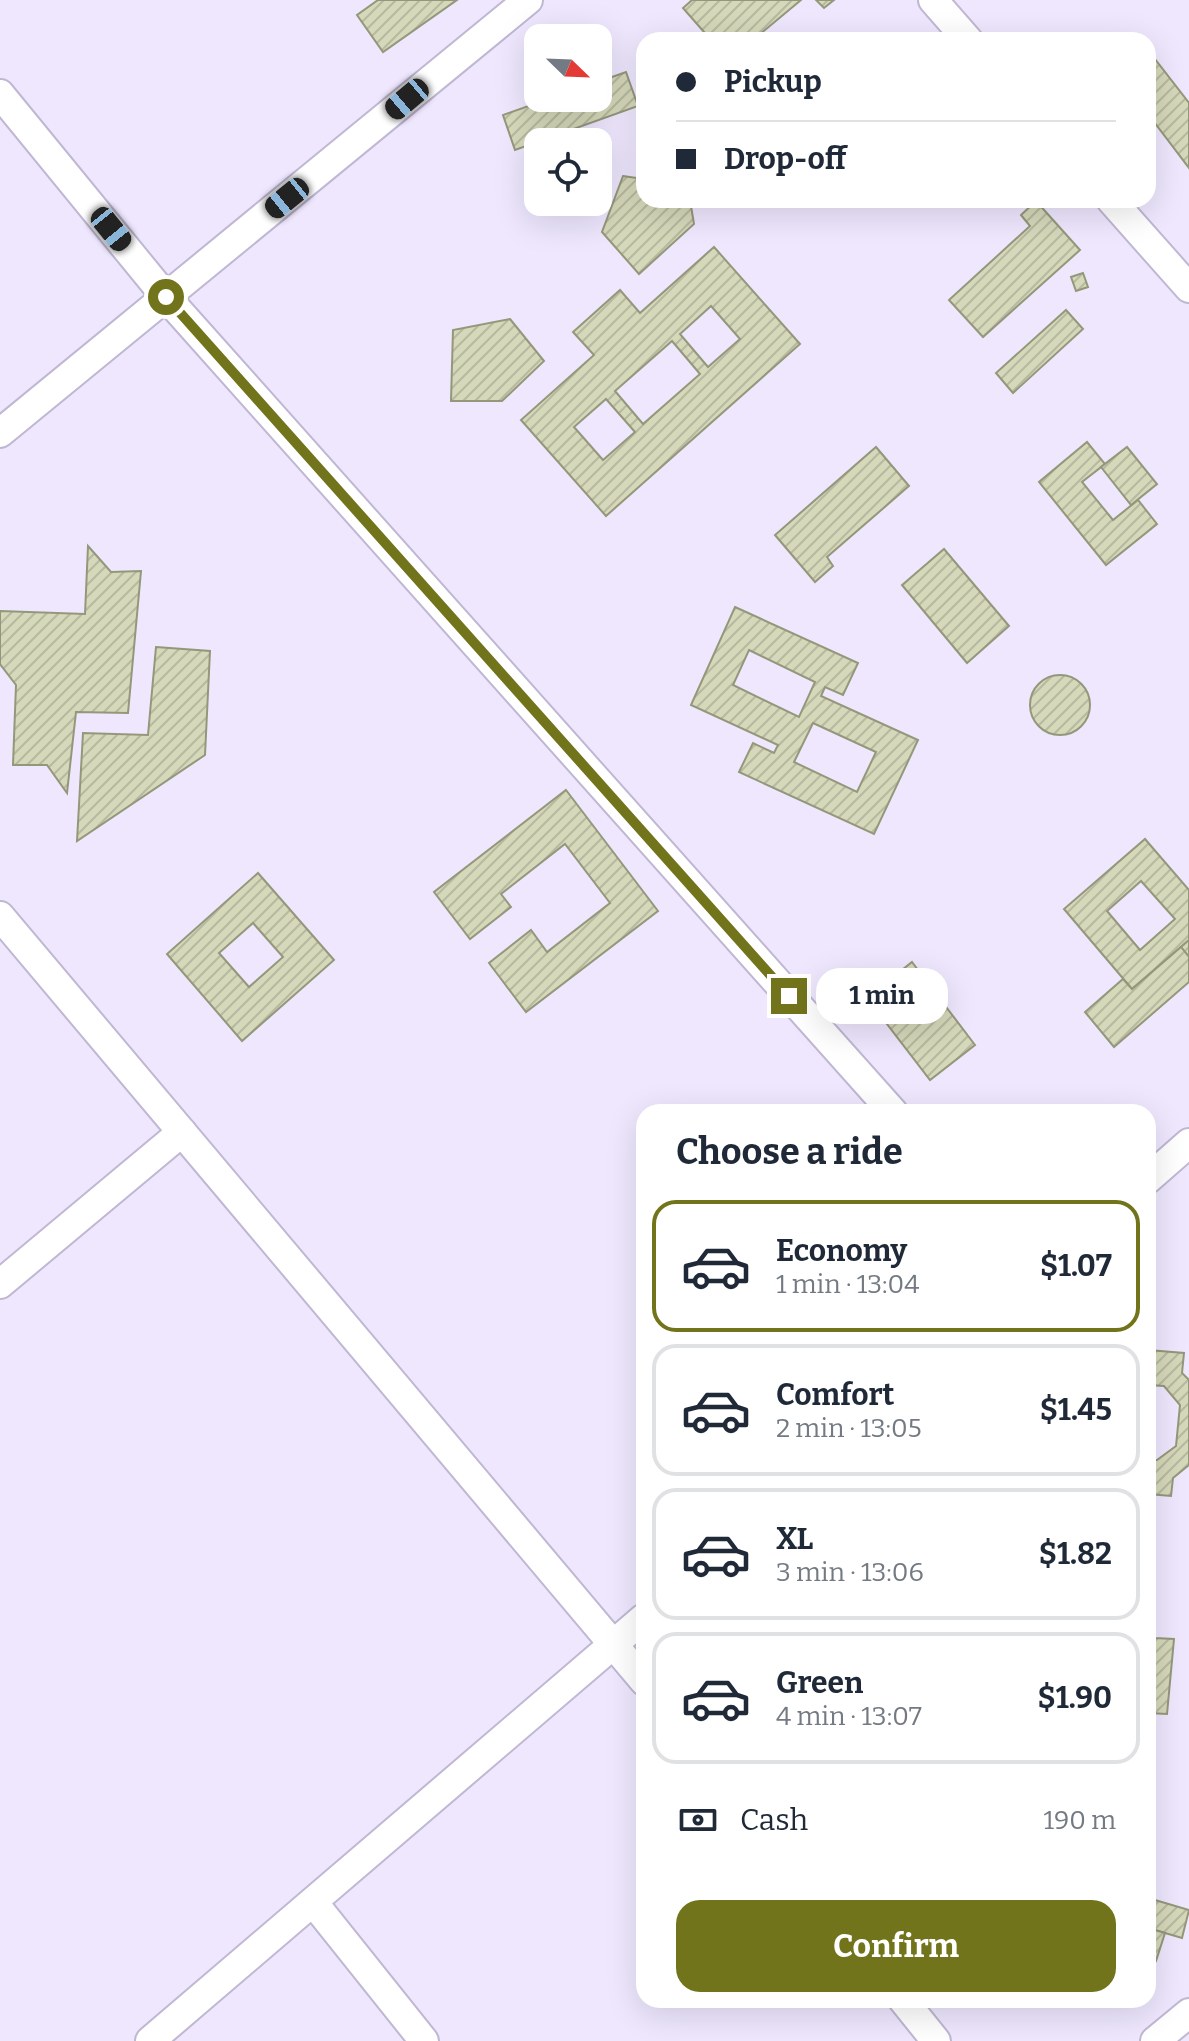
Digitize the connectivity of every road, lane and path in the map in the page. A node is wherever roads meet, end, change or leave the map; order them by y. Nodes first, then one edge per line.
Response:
1 (528, 0) edge
2 (933, 0) edge
3 (961, 32) edge
4 (0, 94) edge
5 (1118, 208) edge
6 (1189, 288) edge
7 (166, 297) junction
8 (0, 433) edge
9 (0, 916) edge
10 (886, 1104) edge
11 (182, 1132) junction
12 (1189, 1143) edge
13 (1156, 1172) edge
14 (0, 1284) edge
15 (636, 1625) edge
16 (614, 1644) junction
17 (636, 1671) edge
18 (313, 1902) junction
19 (909, 2008) edge
20 (1189, 2013) edge
21 (150, 2041) edge
22 (424, 2041) edge
23 (936, 2041) edge
24 (1155, 2041) edge

1 - 7 street
2 - 3 street
4 - 7 street
5 - 6 street
7 - 8 street
7 - 10 street
9 - 11 street
11 - 14 street
11 - 16 street
12 - 13 street
15 - 16 street
16 - 17 street
16 - 18 street
18 - 21 street
18 - 22 street
19 - 23 street
20 - 24 street

